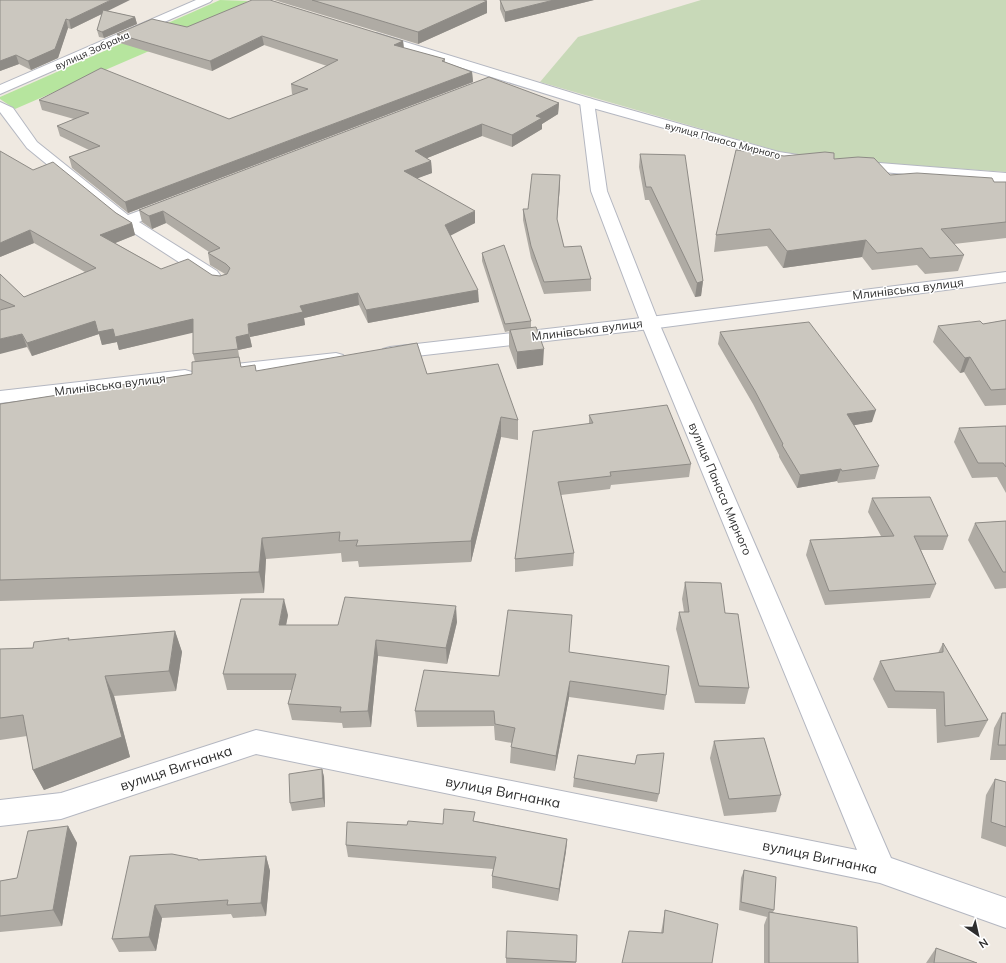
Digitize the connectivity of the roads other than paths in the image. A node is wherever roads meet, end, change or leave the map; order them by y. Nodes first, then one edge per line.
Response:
1 (206, 0) edge
2 (362, 32) edge
3 (504, 76) junction
4 (482, 85) edge
5 (0, 90) edge
6 (587, 102) junction
7 (0, 106) edge
8 (816, 161) edge
9 (839, 164) edge
10 (1006, 178) edge
11 (185, 198) edge
12 (126, 221) junction
13 (1006, 276) edge
14 (222, 282) edge
15 (650, 323) junction
16 (0, 397) edge
17 (0, 813) edge
18 (880, 869) junction
19 (1006, 913) edge

1 - 5 street, вулиця Забрама
2 - 3 street, вулиця Панаса Мирного
3 - 4 street
3 - 6 street, вулиця Панаса Мирного
6 - 8 street, вулиця Панаса Мирного
6 - 15 street, вулиця Панаса Мирного
7 - 12 street
9 - 10 street
11 - 12 street
12 - 14 street
13 - 15 street, Млинівська вулиця
15 - 16 street, Млинівська вулиця
15 - 18 street, вулиця Панаса Мирного
17 - 18 street, вулиця Вигнанка
18 - 19 street, вулиця Вигнанка

